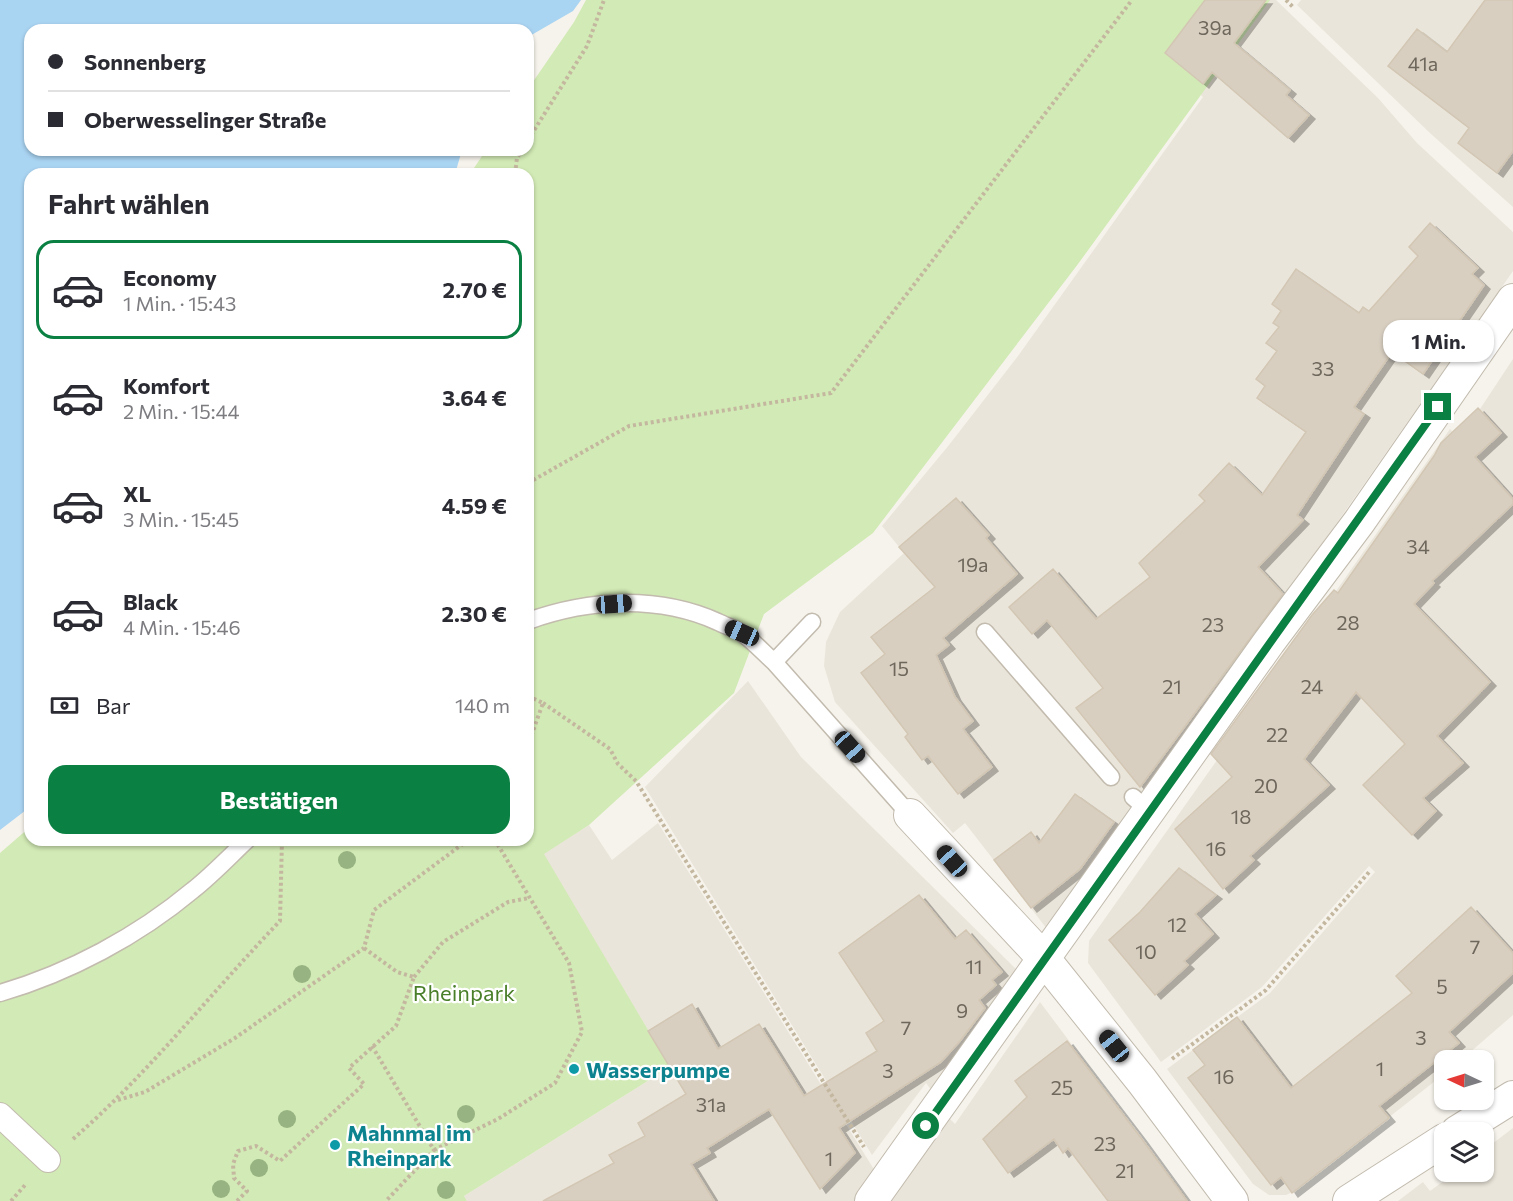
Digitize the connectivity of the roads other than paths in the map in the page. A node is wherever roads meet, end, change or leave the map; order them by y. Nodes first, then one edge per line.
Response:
1 (1513, 300) edge
2 (534, 619) edge
3 (812, 622) dead end
4 (985, 632) dead end
5 (774, 662) junction
6 (1111, 777) dead end
7 (910, 814) joint
8 (241, 846) edge
9 (1045, 960) junction
10 (0, 993) edge
11 (1513, 1097) edge
12 (0, 1115) edge
13 (1472, 1122) edge
14 (1434, 1146) edge
15 (48, 1160) road end
16 (878, 1191) edge
17 (1232, 1201) edge
18 (1349, 1201) edge

1 - 9 street
2 - 5 lane
3 - 5 lane
4 - 6 lane
5 - 7 lane
7 - 9 street
8 - 10 lane
9 - 16 street
9 - 17 street
11 - 13 street
12 - 15 street
14 - 18 street

